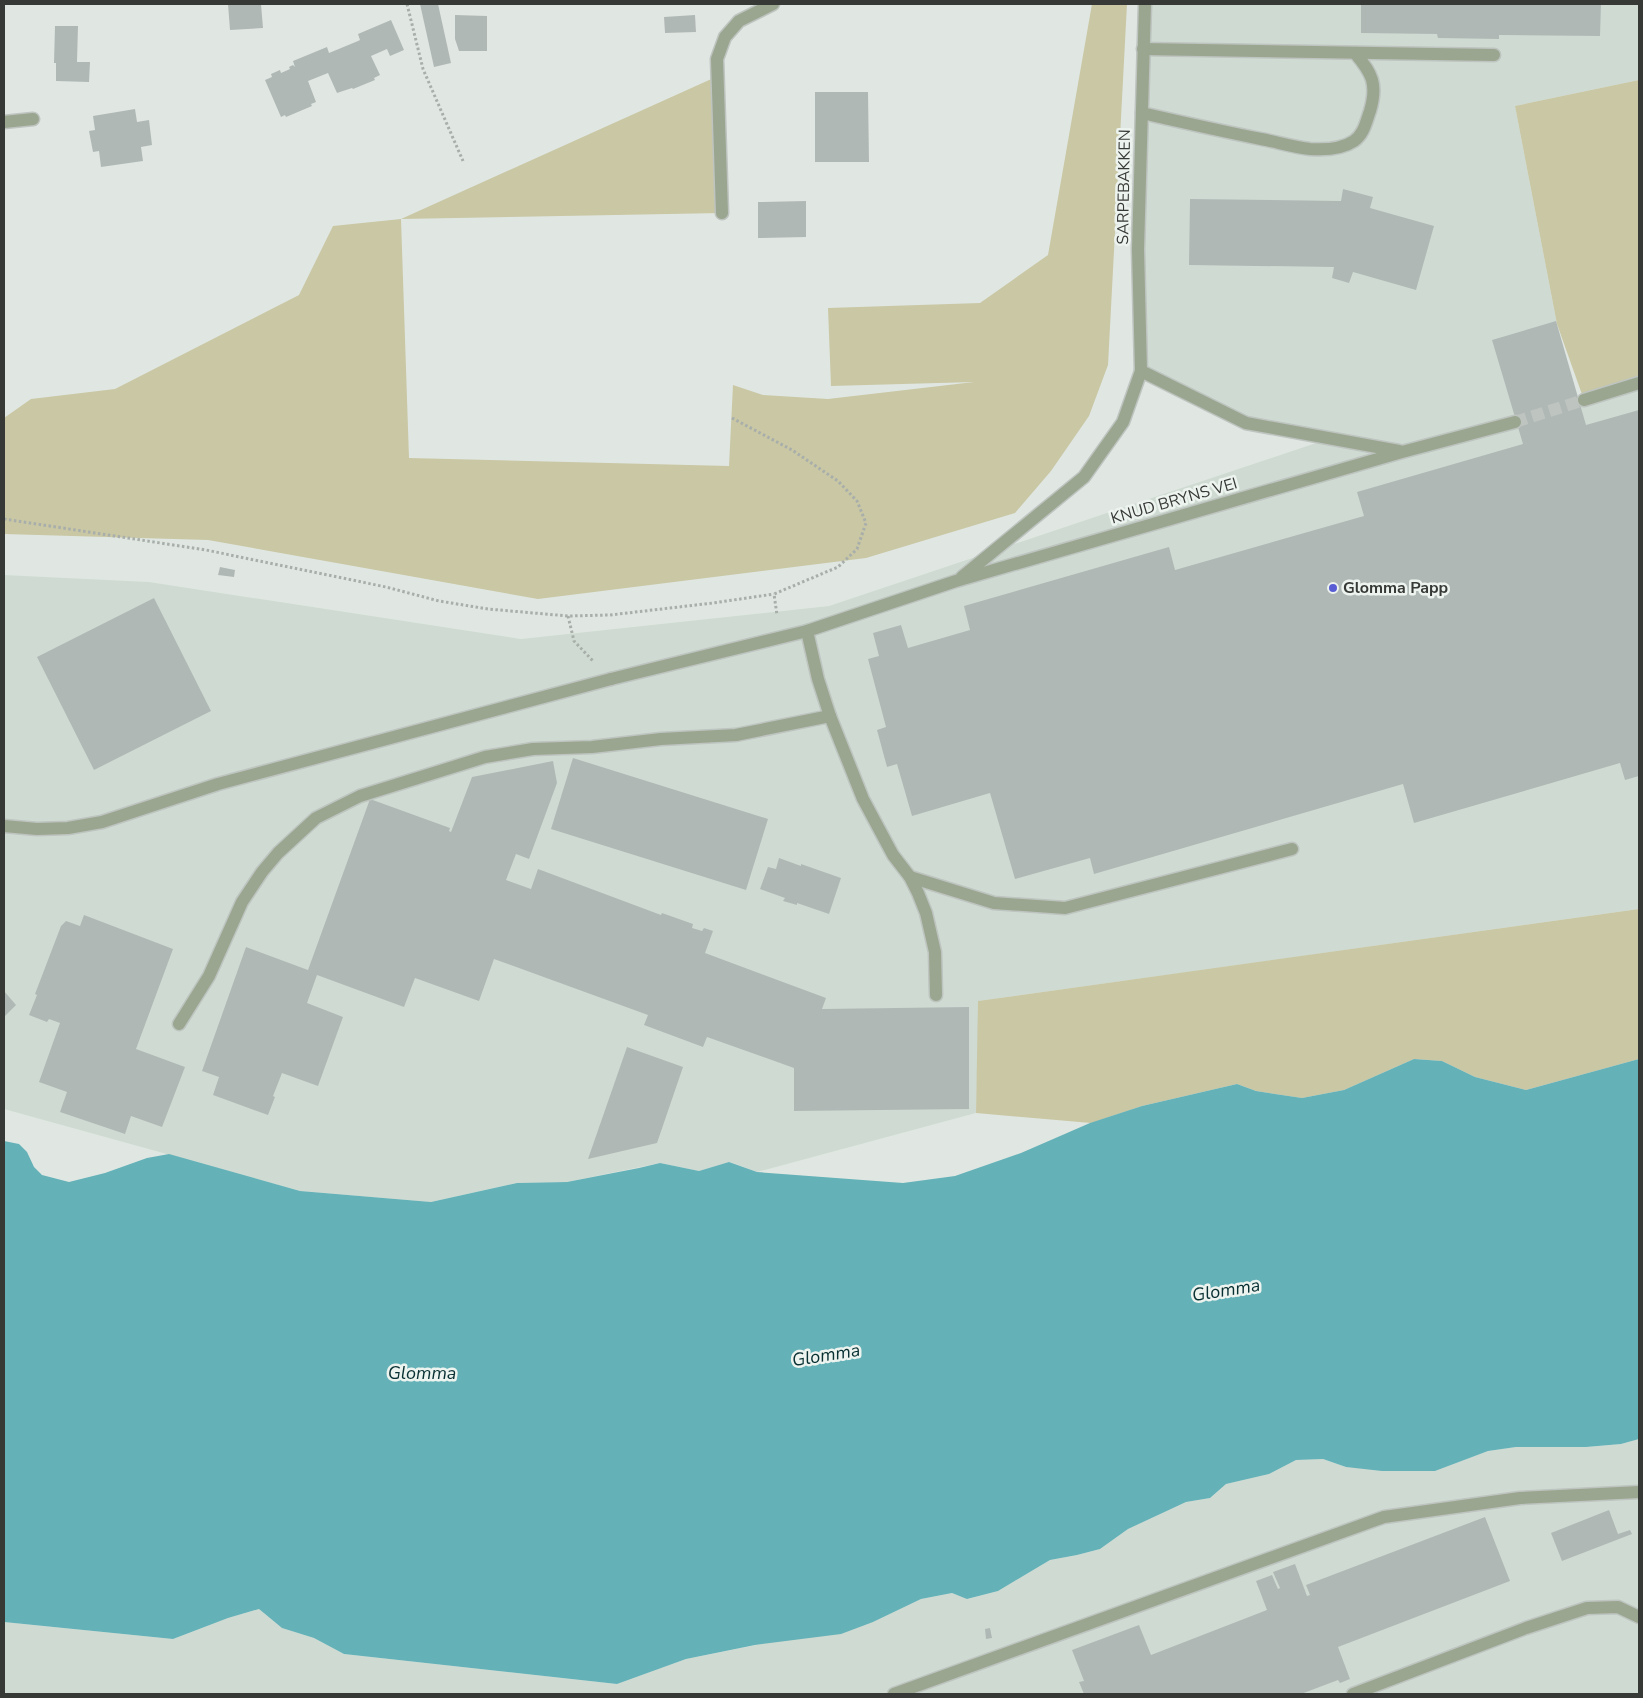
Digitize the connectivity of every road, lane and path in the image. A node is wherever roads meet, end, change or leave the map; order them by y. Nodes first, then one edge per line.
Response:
1 (407, 4) edge
2 (774, 4) edge
3 (1145, 4) edge
4 (1143, 49) junction
5 (1355, 53) junction
6 (1494, 54) dead end
7 (1142, 113) junction
8 (33, 119) dead end
9 (4, 122) edge
10 (463, 161) dead end
11 (722, 212) dead end
12 (1141, 371) junction
13 (1639, 383) edge
14 (1584, 400) tunnel mouth
15 (732, 418) dead end
16 (1516, 422) tunnel mouth
17 (1402, 452) junction
18 (4, 519) edge
19 (956, 581) junction
20 (774, 594) junction
21 (568, 616) junction
22 (807, 631) junction
23 (780, 638) junction
24 (611, 679) junction
25 (830, 716) junction
26 (4, 826) edge
27 (1292, 849) dead end
28 (910, 877) junction
29 (936, 995) dead end
30 (179, 1024) dead end
31 (1639, 1492) edge
32 (1639, 1617) edge
33 (894, 1694) edge
34 (1353, 1694) edge

1 - 10 path
2 - 11 street
3 - 4 street, SARPEBAKKEN
4 - 5 street
4 - 7 street, SARPEBAKKEN
5 - 6 street
5 - 7 street
7 - 12 street, SARPEBAKKEN
8 - 9 street
12 - 17 street
12 - 19 street, SARPEBAKKEN
13 - 14 street
15 - 20 path
16 - 17 street, KNUD BRYNS VEI
17 - 19 street, KNUD BRYNS VEI
18 - 21 path
19 - 22 street, KNUD BRYNS VEI
20 - 21 path
20 - 23 path
21 - 24 path
22 - 23 street, KNUD BRYNS VEI
22 - 25 street
23 - 24 street, KNUD BRYNS VEI
24 - 26 street, KNUD BRYNS VEI
25 - 28 street
25 - 30 street
27 - 28 street
28 - 29 street
31 - 33 street
32 - 34 street

